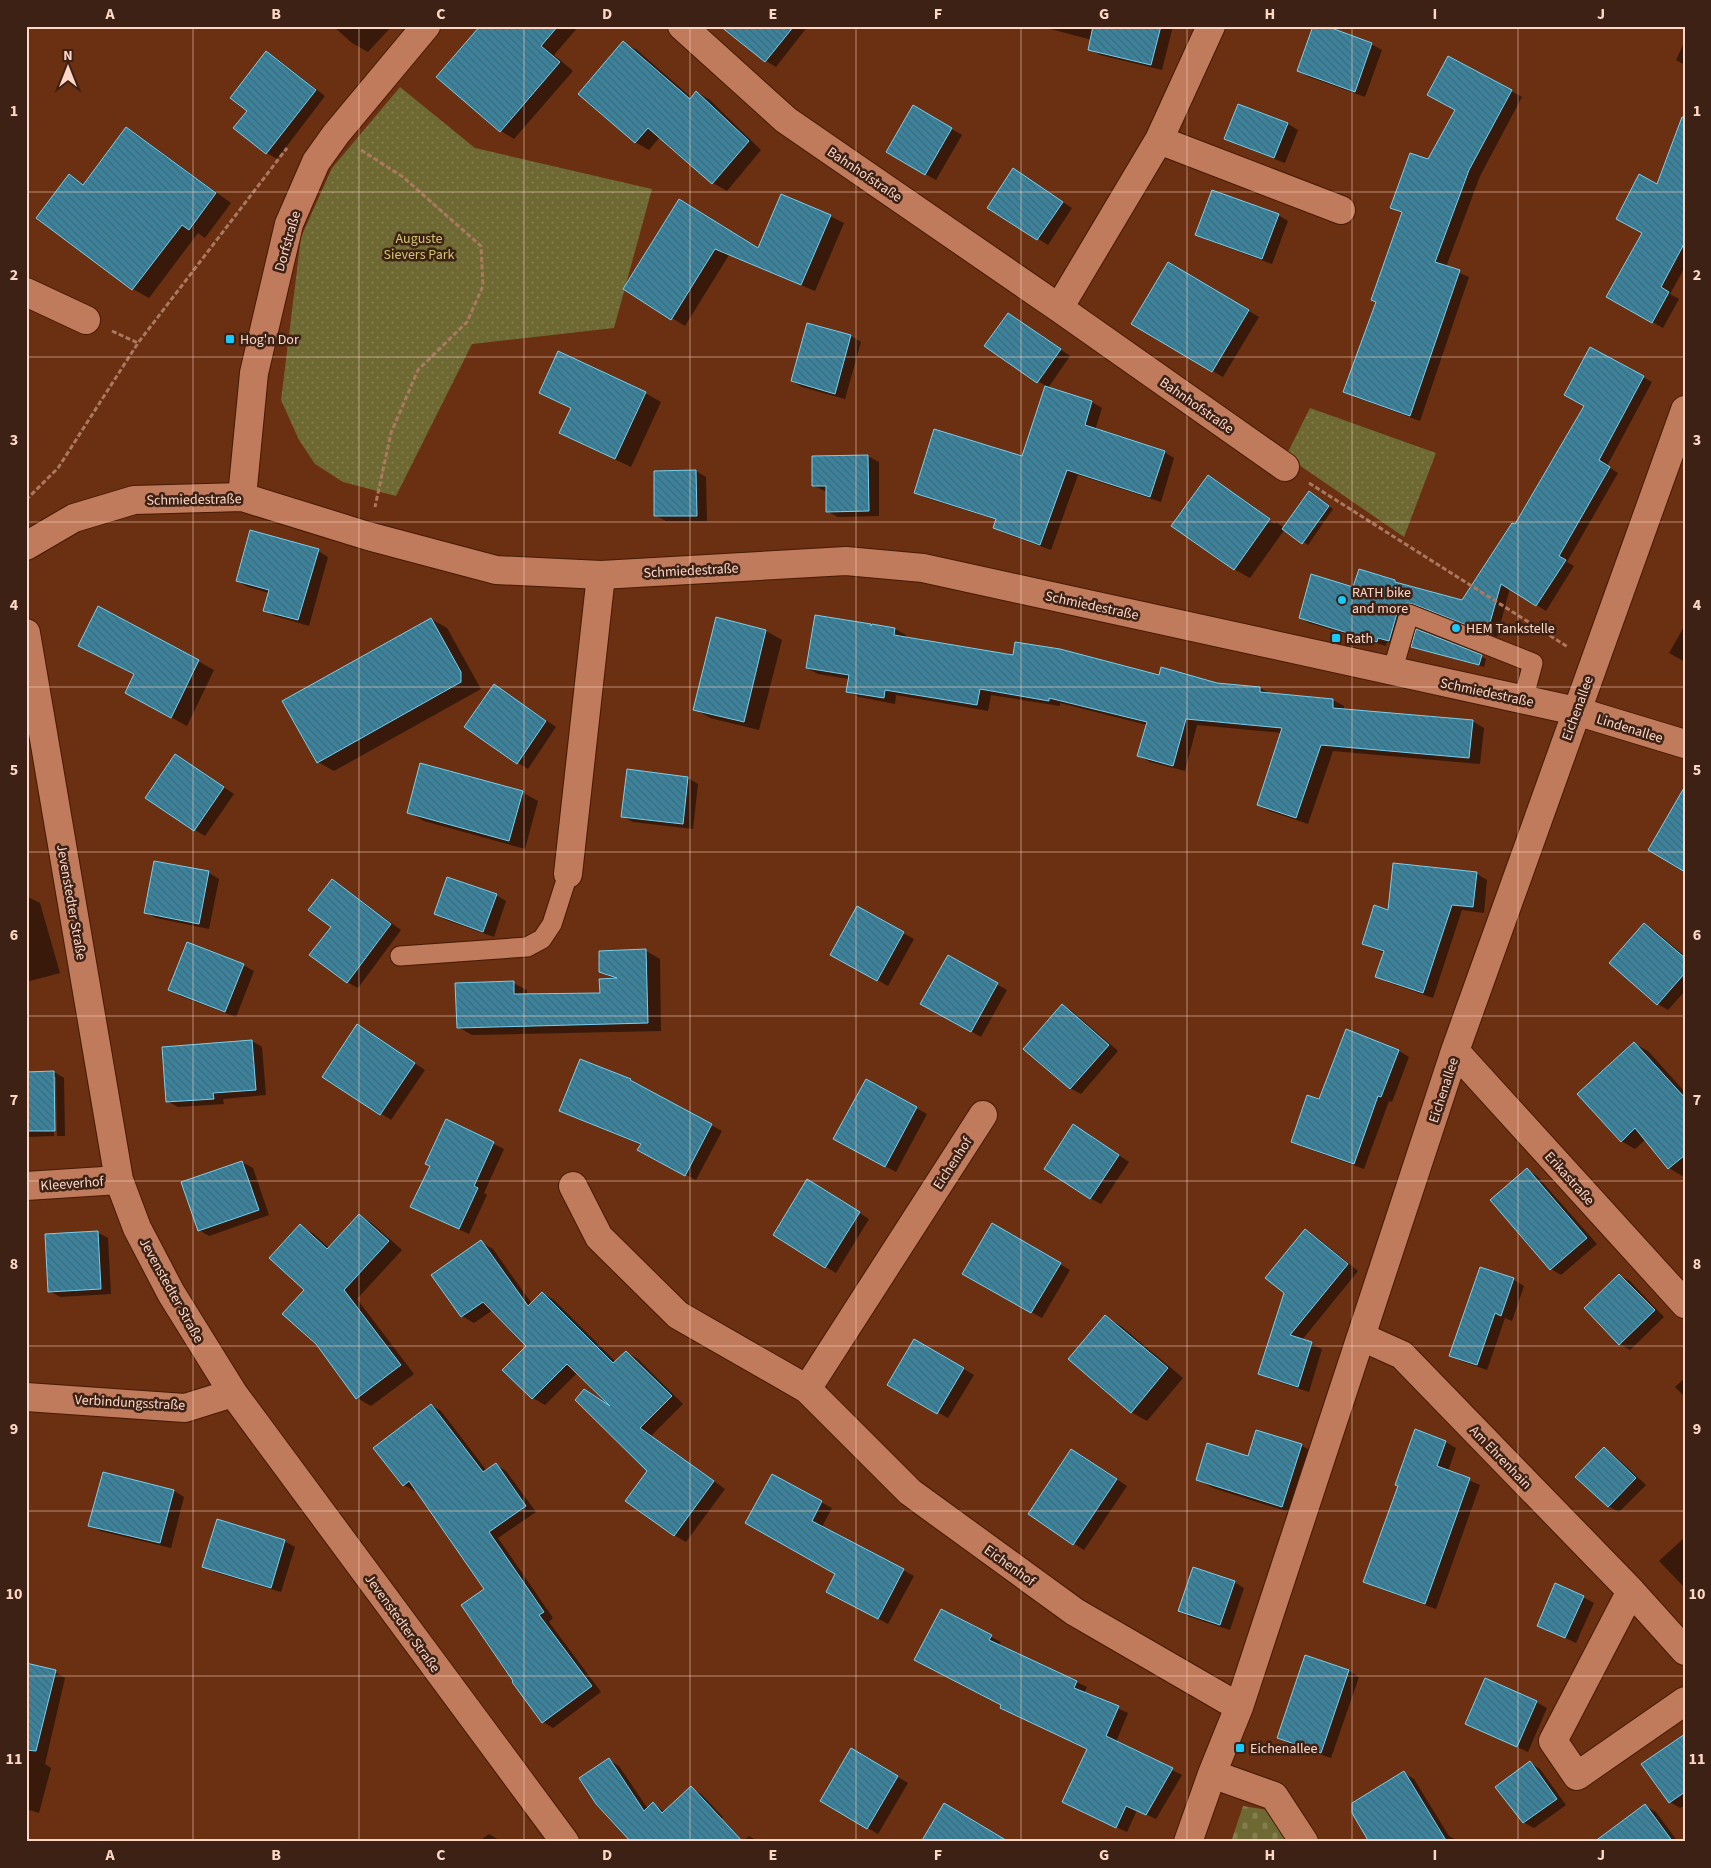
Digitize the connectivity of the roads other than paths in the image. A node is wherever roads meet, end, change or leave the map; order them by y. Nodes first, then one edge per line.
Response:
1 (426, 26) edge
2 (682, 26) edge
3 (1210, 26) edge
4 (1159, 140) junction
5 (1341, 210) dead end
6 (26, 292) edge
7 (1059, 308) junction
8 (86, 320) road end
9 (1685, 410) edge
10 (1285, 467) road end
11 (242, 497) junction
12 (28, 538) edge
13 (601, 575) junction
14 (26, 633) edge
15 (1392, 672) junction
16 (1524, 700) junction
17 (1576, 712) junction
18 (1685, 744) edge
19 (568, 874) joint
20 (400, 956) dead end
21 (1455, 1051) junction
22 (983, 1115) dead end
23 (119, 1180) junction
24 (26, 1186) edge
25 (573, 1186) dead end
26 (1685, 1304) edge
27 (1362, 1337) junction
28 (807, 1389) junction
29 (233, 1393) junction
30 (26, 1397) edge
31 (1631, 1591) junction
32 (1685, 1651) edge
33 (1685, 1701) edge
34 (1239, 1707) junction
35 (1212, 1774) junction
36 (565, 1842) edge
37 (1188, 1842) edge
38 (1304, 1842) edge

1 - 11 street, Dorfstraße
2 - 7 street, Bahnhofstraße
3 - 4 street
4 - 5 street
4 - 7 street
6 - 8 street
7 - 10 street, Bahnhofstraße
9 - 17 street, Eichenallee
11 - 12 street, Schmiedestraße
11 - 13 street, Schmiedestraße
13 - 15 street, Schmiedestraße
13 - 19 street
14 - 23 street, Jevenstedter Straße
15 - 16 street, Schmiedestraße
15 - 16 lane
16 - 17 street, Schmiedestraße
17 - 18 street, Lindenallee
17 - 21 street, Eichenallee
19 - 20 lane
21 - 26 street, Erikastraße
21 - 27 street, Eichenallee
22 - 28 street, Eichenhof
23 - 24 street, Kleeverhof
23 - 29 street, Jevenstedter Straße
25 - 28 street, Eichenhof
27 - 31 street, Am Ehrenhain
27 - 34 street, Eichenallee
28 - 34 street, Eichenhof
29 - 30 street, Verbindungsstraße
29 - 36 street, Jevenstedter Straße
31 - 32 street, Am Ehrenhain
31 - 33 street
34 - 35 street, Eichenallee
35 - 37 street, Eichenallee
35 - 38 street

